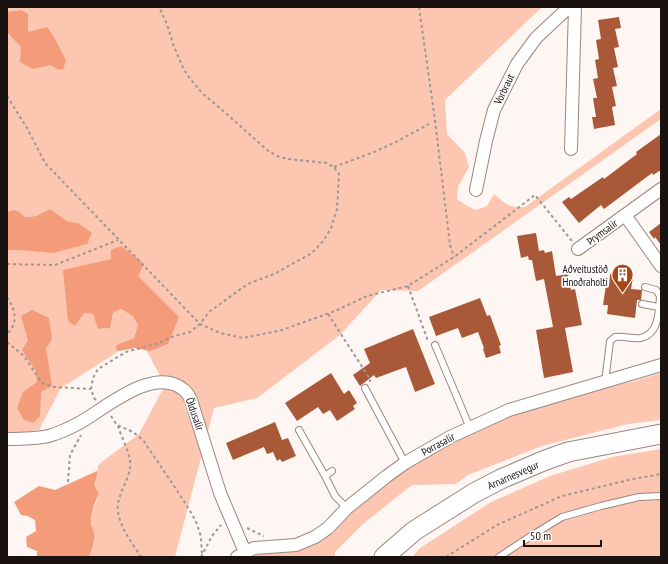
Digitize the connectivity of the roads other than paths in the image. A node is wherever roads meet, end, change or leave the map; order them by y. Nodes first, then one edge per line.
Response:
1 (569, 7) edge
2 (575, 7) edge
3 (571, 149) dead end
4 (661, 189) edge
5 (476, 190) dead end
6 (625, 215) junction
7 (578, 249) road end
8 (661, 266) edge
9 (645, 288) dead end
10 (642, 304) dead end
11 (659, 307) junction
12 (435, 345) dead end
13 (661, 365) edge
14 (605, 382) junction
15 (365, 388) dead end
16 (470, 428) junction
17 (299, 430) dead end
18 (661, 434) edge
19 (7, 439) edge
20 (321, 453) dead end
21 (315, 458) junction
22 (405, 463) junction
23 (332, 471) dead end
24 (325, 476) junction
25 (661, 496) edge
26 (347, 508) junction
27 (241, 555) edge
28 (384, 557) edge
29 (500, 557) edge

1 - 5 street, Vorbraut
2 - 3 street
4 - 6 street, Þrymsalir
6 - 7 street, Þrymsalir
6 - 8 street, Þrymsalir
9 - 11 lane
10 - 11 lane
11 - 14 lane
12 - 16 lane
13 - 14 street, Þorrasalir
14 - 16 street, Þorrasalir
15 - 22 lane
16 - 22 street, Þorrasalir
17 - 21 lane
18 - 28 main road, Arnarnesvegur
19 - 27 street, Öldusalir
20 - 21 lane
21 - 24 lane
22 - 26 street, Þorrasalir
23 - 24 lane
24 - 26 lane
25 - 29 lane
26 - 27 street, Þorrasalir

